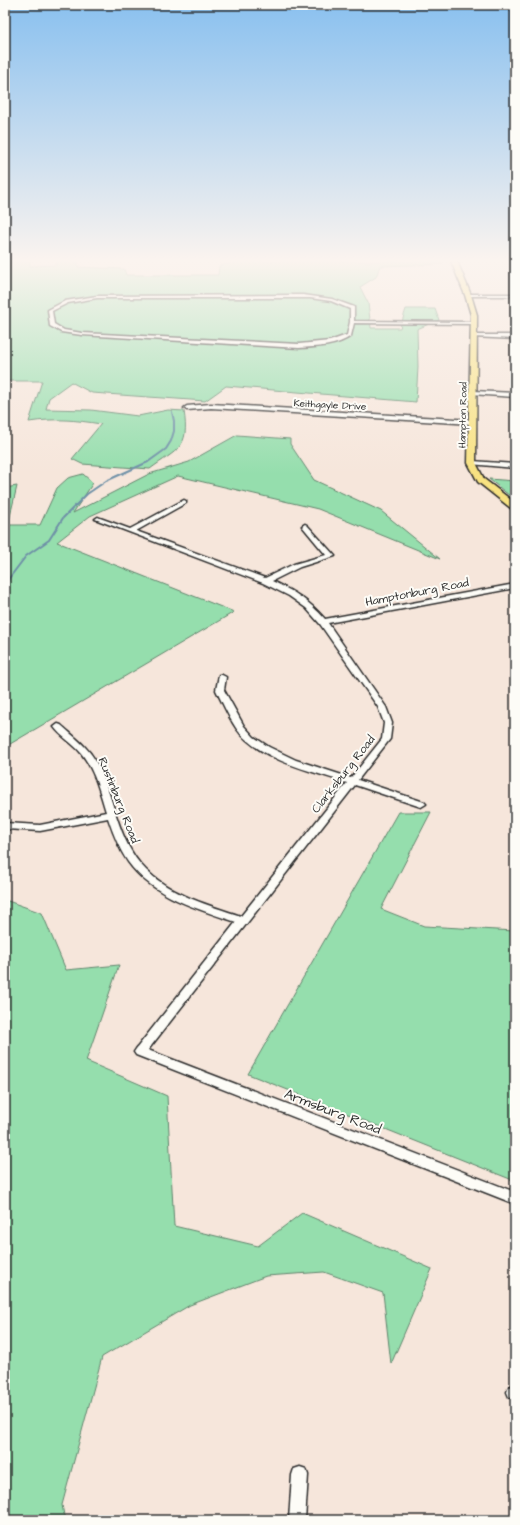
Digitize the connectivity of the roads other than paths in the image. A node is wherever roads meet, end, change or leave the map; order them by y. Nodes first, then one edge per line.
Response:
1 (70, 332) edge
2 (350, 332) edge
3 (474, 332) edge
4 (474, 336) junction
5 (515, 336) edge
6 (473, 393) junction
7 (515, 395) edge
8 (186, 408) dead end
9 (472, 422) junction
10 (472, 464) junction
11 (515, 466) edge
12 (184, 502) dead end
13 (515, 507) edge
14 (98, 519) dead end
15 (305, 526) dead end
16 (131, 531) junction
17 (266, 581) junction
18 (515, 586) edge
19 (323, 622) junction
20 (222, 677) dead end
21 (58, 727) dead end
22 (353, 781) junction
23 (421, 804) dead end
24 (111, 814) junction
25 (5, 826) edge
26 (244, 921) junction
27 (140, 1052) joint
28 (515, 1198) edge
29 (300, 1475) dead end
30 (297, 1520) edge

1 - 2 street
3 - 4 main road, Hampton Road
4 - 5 street
4 - 6 main road, Hampton Road
6 - 7 street
6 - 9 main road, Hampton Road
8 - 9 street, Keithgayle Drive
9 - 10 main road, Hampton Road
10 - 11 street
10 - 13 main road, Hampton Road
12 - 16 street
14 - 16 street, Clarksburg Road
15 - 17 street
16 - 17 street, Clarksburg Road
17 - 19 street, Clarksburg Road
18 - 19 street, Hamptonburg Road
19 - 22 street, Clarksburg Road
20 - 22 street
21 - 24 street, Rustinburg Road
22 - 23 street
22 - 26 street, Clarksburg Road
24 - 25 street
24 - 26 street, Rustinburg Road
26 - 27 street, Clarksburg Road
27 - 28 street, Armsburg Road
29 - 30 street

